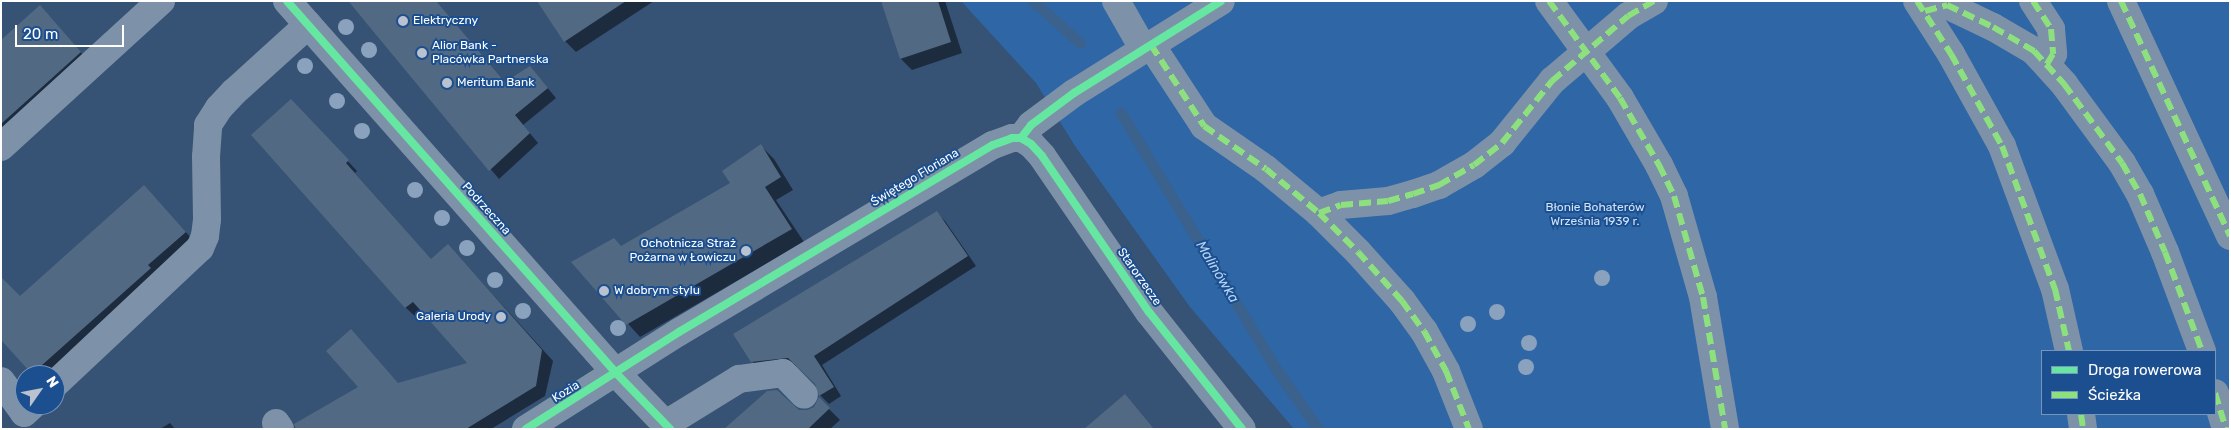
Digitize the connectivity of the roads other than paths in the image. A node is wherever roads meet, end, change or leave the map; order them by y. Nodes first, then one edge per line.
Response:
1 (161, 1) edge
2 (287, 1) edge
3 (1116, 1) edge
4 (1221, 1) edge
5 (1549, 1) edge
6 (1654, 1) edge
7 (2033, 1) edge
8 (2121, 1) edge
9 (1921, 6) edge
10 (308, 25) junction
11 (1148, 47) junction
12 (1587, 52) junction
13 (2047, 64) junction
14 (1021, 138) junction
15 (1, 147) edge
16 (1319, 213) junction
17 (2230, 236) edge
18 (2069, 350) edge
19 (2202, 350) edge
20 (616, 373) junction
21 (65, 375) edge
22 (1, 381) edge
23 (804, 395) dead end
24 (2216, 396) edge
25 (15, 400) edge
26 (2081, 415) edge
27 (668, 426) edge
28 (526, 429) edge
29 (1242, 429) edge
30 (1470, 429) edge
31 (1725, 429) edge
32 (2083, 429) edge
33 (2226, 429) edge

1 - 15 street
2 - 10 street, Podrzeczna
3 - 11 street
4 - 11 street
5 - 12 street
6 - 12 street
7 - 13 street
8 - 17 street
9 - 13 street
9 - 18 street
10 - 20 street, Podrzeczna
10 - 21 street
11 - 14 street
11 - 16 street
12 - 16 street
12 - 31 street
13 - 19 street
14 - 20 street, Świętego Floriana
14 - 29 street, Starorzecze
16 - 30 street
20 - 27 street, Podrzeczna
20 - 28 street, Kozia
22 - 25 street
23 - 27 street
24 - 33 street
26 - 32 street

